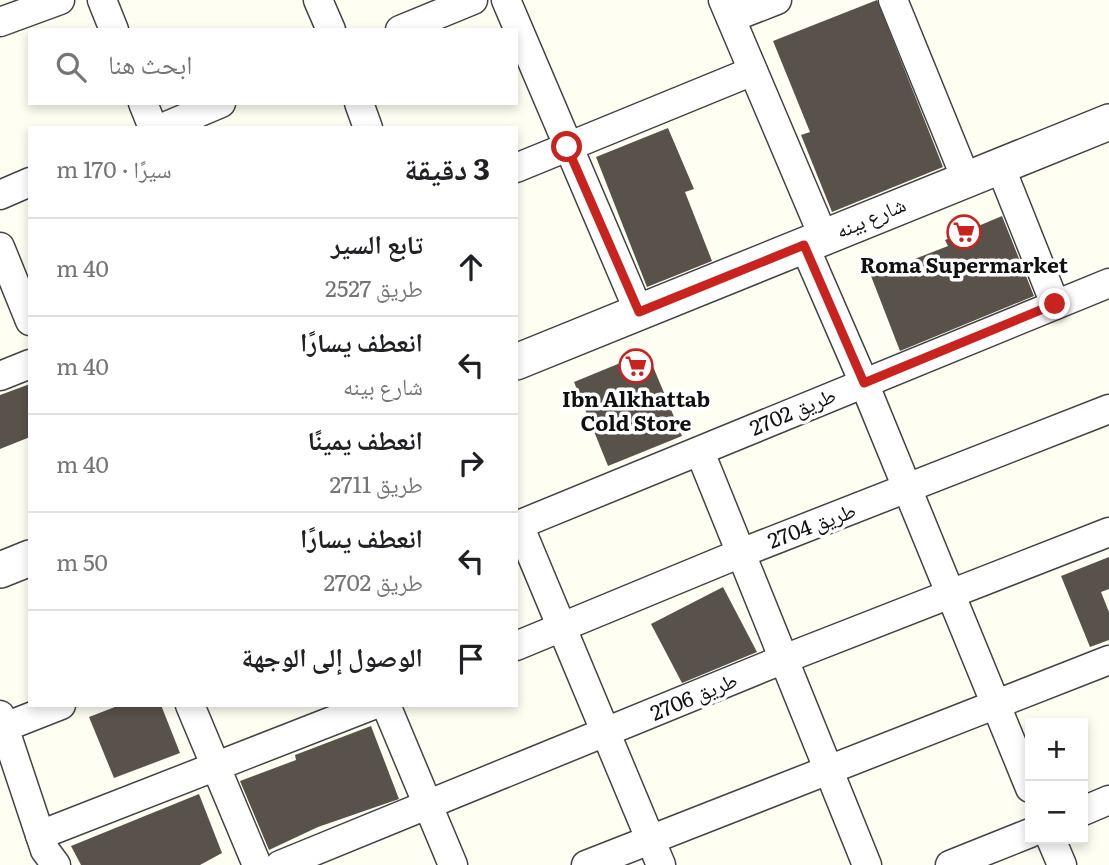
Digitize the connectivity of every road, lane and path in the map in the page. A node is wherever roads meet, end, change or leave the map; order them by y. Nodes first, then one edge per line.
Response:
1 (60, 0) edge
2 (102, 0) edge
3 (318, 0) edge
4 (473, 0) edge
5 (506, 0) edge
6 (777, 0) edge
7 (893, 0) edge
8 (727, 9) edge
9 (0, 23) edge
10 (113, 28) edge
11 (330, 28) edge
12 (405, 28) edge
13 (518, 28) edge
14 (518, 29) edge
15 (753, 71) junction
16 (144, 105) edge
17 (216, 105) edge
18 (360, 105) edge
19 (1109, 122) edge
20 (152, 126) edge
21 (167, 126) edge
22 (367, 126) edge
23 (567, 147) junction
24 (518, 166) edge
25 (1000, 166) junction
26 (966, 178) junction
27 (28, 183) edge
28 (0, 195) edge
29 (814, 241) junction
30 (0, 247) edge
31 (1109, 282) edge
32 (1055, 304) junction
33 (639, 312) junction
34 (28, 316) edge
35 (518, 361) edge
36 (28, 365) edge
37 (0, 376) edge
38 (864, 383) junction
39 (1109, 410) edge
40 (700, 452) junction
41 (907, 491) junction
42 (518, 526) edge
43 (1109, 532) edge
44 (741, 553) junction
45 (28, 559) edge
46 (0, 570) edge
47 (950, 594) junction
48 (562, 627) junction
49 (518, 645) edge
50 (784, 659) junction
51 (1109, 660) edge
52 (997, 703) junction
53 (55, 707) edge
54 (191, 707) edge
55 (368, 707) edge
56 (387, 707) edge
57 (2, 724) edge
58 (607, 734) junction
59 (216, 766) junction
60 (828, 768) junction
61 (1027, 781) edge
62 (1109, 800) edge
63 (428, 804) junction
64 (1088, 809) edge
65 (40, 835) junction
66 (1025, 835) edge
67 (651, 837) junction
68 (1053, 844) edge
69 (56, 865) edge
70 (257, 865) edge
71 (280, 865) edge
72 (453, 865) edge
73 (586, 865) edge
74 (661, 865) edge
75 (867, 865) edge
76 (950, 865) edge
77 (1062, 865) edge

1 - 9 street
2 - 10 street
3 - 11 street
4 - 12 street
5 - 13 street
6 - 8 street
7 - 26 street
8 - 15 street
14 - 23 street
15 - 23 street
15 - 29 street
16 - 20 street
17 - 21 street
18 - 22 street
19 - 25 street, شارع بينه
23 - 24 street
23 - 33 street
25 - 26 street, شارع بينه
25 - 32 street
26 - 29 street, شارع بينه
27 - 28 street
29 - 33 street, شارع بينه
29 - 38 street
30 - 34 street
31 - 32 street, طريق 2702
32 - 38 street, طريق 2702
33 - 35 street, شارع بينه
36 - 37 street
38 - 40 street, طريق 2702
38 - 41 street
39 - 41 street, طريق 2704
40 - 42 street, طريق 2702
40 - 44 street
41 - 44 street, طريق 2704
41 - 47 street
42 - 48 street
43 - 47 street, طريق 2706
44 - 48 street, طريق 2704
44 - 50 street
45 - 46 street
47 - 50 street, طريق 2706
47 - 52 street
48 - 49 street, طريق 2704
48 - 58 street
50 - 58 street, طريق 2706
50 - 60 street
51 - 52 street
52 - 60 street
52 - 61 street
53 - 57 street
54 - 59 street
55 - 59 street
56 - 63 street
57 - 65 street
58 - 63 street, طريق 2706
58 - 67 street
59 - 65 street
59 - 70 street
60 - 67 street
60 - 75 street
62 - 64 street
63 - 71 street, طريق 2706
63 - 72 street
65 - 69 street
66 - 76 street
67 - 73 street
67 - 74 street
68 - 77 street

